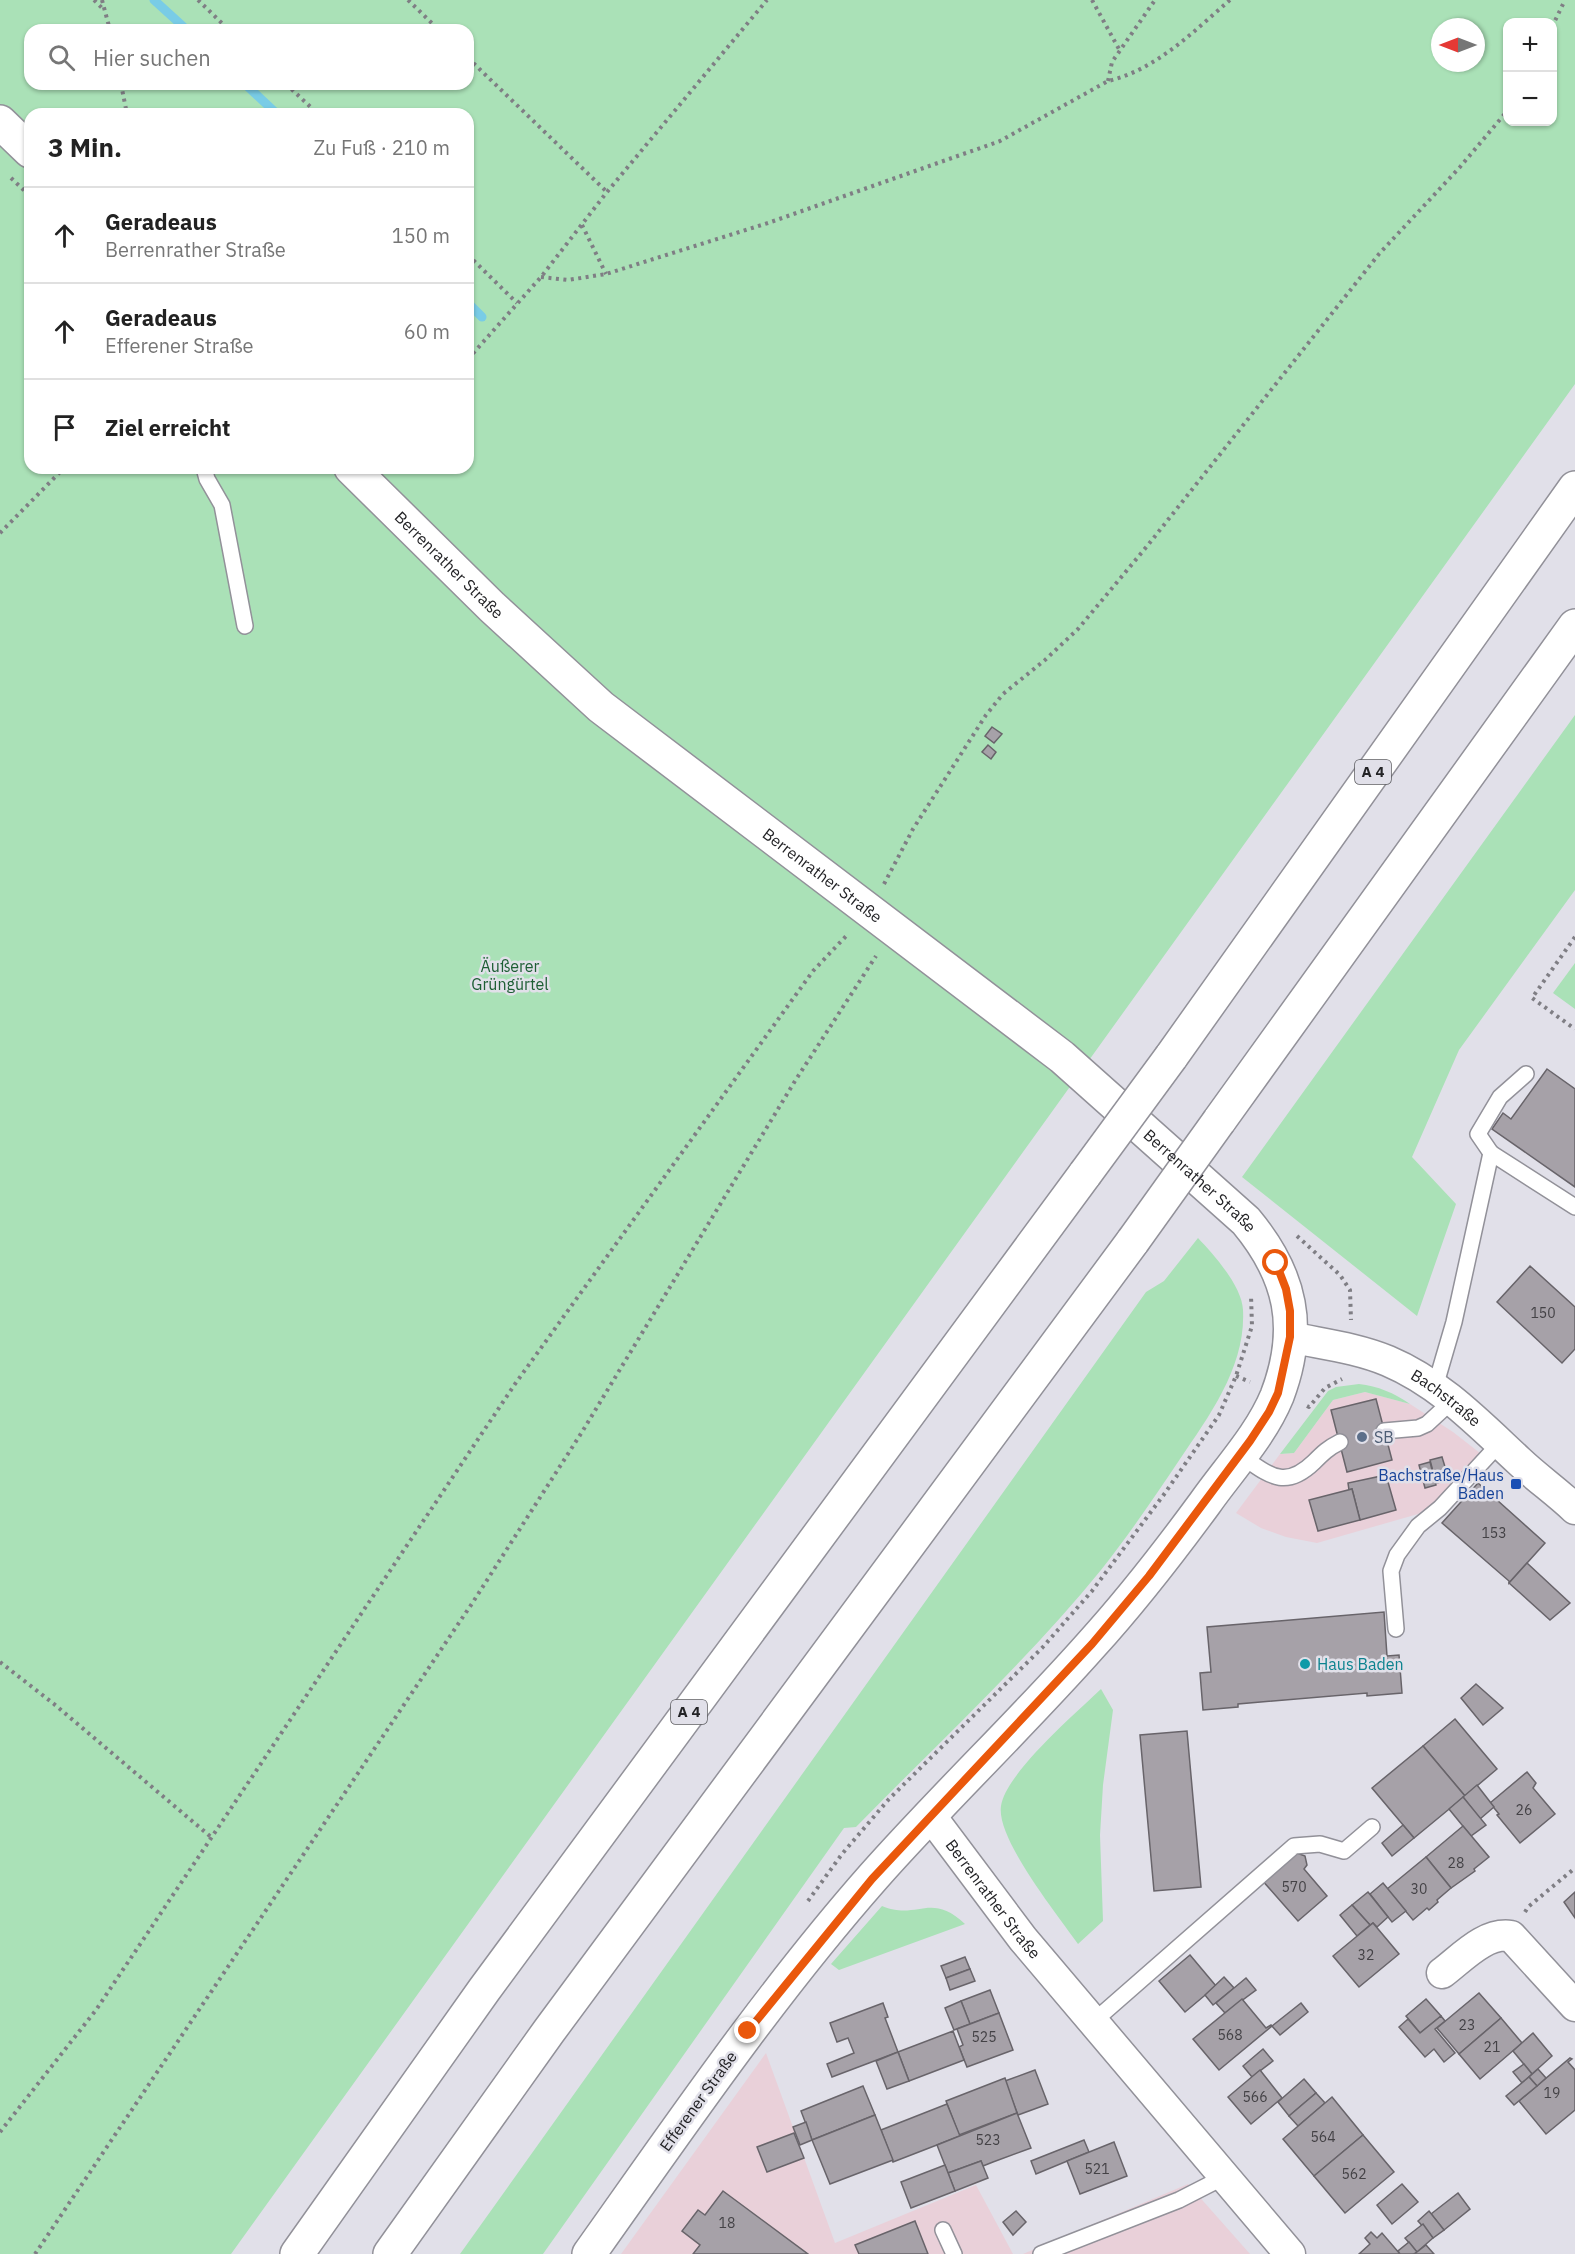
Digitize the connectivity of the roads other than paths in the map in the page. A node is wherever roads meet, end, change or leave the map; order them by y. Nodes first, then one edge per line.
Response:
1 (0, 122) edge
2 (19, 163) edge
3 (206, 474) edge
4 (357, 474) edge
5 (1575, 488) edge
6 (245, 626) dead end
7 (1575, 626) edge
8 (1526, 1074) dead end
9 (1491, 1153) junction
10 (1575, 1207) edge
11 (1290, 1337) junction
12 (1444, 1394) junction
13 (1384, 1431) dead end
14 (1340, 1442) dead end
15 (1500, 1443) junction
16 (1240, 1455) junction
17 (1575, 1509) edge
18 (1396, 1629) dead end
19 (930, 1815) junction
20 (1372, 1827) dead end
21 (1442, 1974) dead end
22 (1575, 2006) edge
23 (1093, 2022) junction
24 (1224, 2176) junction
25 (943, 2230) dead end
26 (297, 2254) edge
27 (390, 2254) edge
28 (589, 2254) edge
29 (954, 2254) edge
30 (1041, 2254) edge
31 (1290, 2254) edge

1 - 2 main road
3 - 6 lane
4 - 11 main road, Berrenrather Straße
5 - 26 main road, A 4, bridge
7 - 27 main road, bridge
8 - 9 lane
9 - 10 lane
9 - 12 lane
11 - 12 street, Bachstraße
11 - 16 main road, Berrenrather Straße
12 - 13 lane
12 - 15 street, Bachstraße
14 - 16 lane
15 - 17 street, Bachstraße
15 - 18 lane
16 - 19 main road, Berrenrather Straße
19 - 23 street, Berrenrather Straße
19 - 28 main road, Efferener Straße
20 - 23 lane
21 - 22 street
23 - 24 street, Berrenrather Straße
24 - 30 lane
24 - 31 street, Berrenrather Straße
25 - 29 lane

